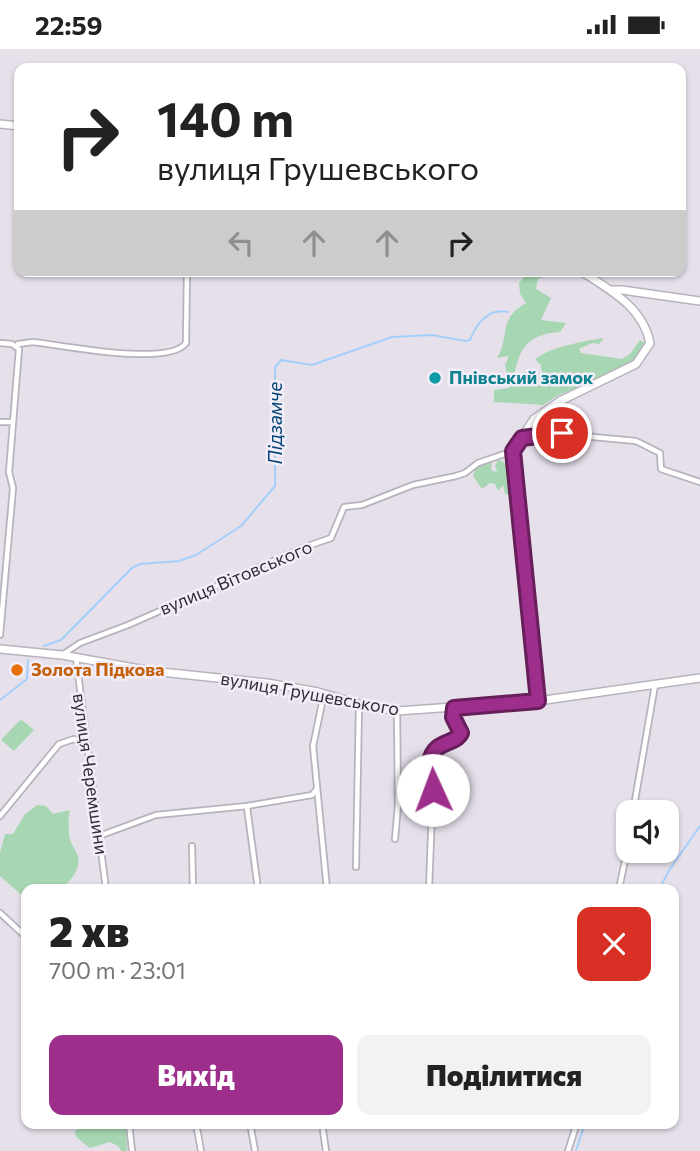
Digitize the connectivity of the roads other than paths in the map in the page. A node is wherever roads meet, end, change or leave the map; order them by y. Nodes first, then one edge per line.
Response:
1 (187, 277) edge
2 (590, 277) edge
3 (611, 290) junction
4 (700, 301) edge
5 (0, 343) edge
6 (17, 345) junction
7 (0, 422) edge
8 (13, 422) junction
9 (522, 438) junction
10 (513, 451) junction
11 (0, 471) edge
12 (9, 472) junction
13 (700, 482) edge
14 (0, 527) edge
15 (9, 527) junction
16 (0, 635) edge
17 (0, 649) edge
18 (62, 655) junction
19 (76, 658) junction
20 (700, 678) edge
21 (656, 684) junction
22 (324, 693) junction
23 (538, 701) junction
24 (359, 704) junction
25 (454, 708) junction
26 (397, 711) junction
27 (85, 729) junction
28 (74, 739) junction
29 (87, 747) junction
30 (317, 789) junction
31 (635, 800) edge
32 (247, 806) junction
33 (0, 816) edge
34 (99, 836) junction
35 (395, 839) dead end
36 (192, 846) dead end
37 (624, 863) edge
38 (356, 867) dead end
39 (104, 882) edge
40 (193, 884) edge
41 (257, 884) edge
42 (326, 884) edge
43 (429, 884) edge
44 (620, 884) edge
45 (0, 913) edge
46 (21, 932) edge
47 (130, 1129) edge
48 (197, 1129) edge
49 (251, 1129) edge
50 (323, 1129) edge
51 (575, 1129) edge
52 (132, 1151) edge
53 (201, 1151) edge
54 (255, 1151) edge
55 (326, 1151) edge
56 (568, 1151) edge

1 - 6 street
2 - 3 street
3 - 4 street
3 - 9 street
5 - 6 street
6 - 8 street
7 - 8 street
8 - 12 street
9 - 10 street
9 - 13 street
10 - 18 street, вулиця Вітовського
10 - 23 street
11 - 12 street
12 - 15 street
14 - 15 street
15 - 16 street
17 - 18 street, вулиця Грушевського
18 - 19 street, вулиця Грушевського
19 - 22 street, вулиця Грушевського
19 - 27 street, вулиця Черемшини
20 - 21 street, вулиця Грушевського
21 - 23 street, вулиця Грушевського
21 - 31 street
22 - 24 street, вулиця Грушевського
22 - 30 street
23 - 25 street, вулиця Грушевського
24 - 26 street, вулиця Грушевського
24 - 38 street
25 - 26 street, вулиця Грушевського
25 - 43 street
26 - 35 street
27 - 28 street
27 - 29 street, вулиця Черемшини
28 - 29 street
28 - 33 street
29 - 34 street, вулиця Черемшини
30 - 32 street
30 - 42 street
32 - 34 street
32 - 41 street
34 - 39 street, вулиця Черемшини
36 - 40 street
37 - 44 street
45 - 46 street
47 - 52 street
48 - 53 street
49 - 54 street
50 - 55 street
51 - 56 street

